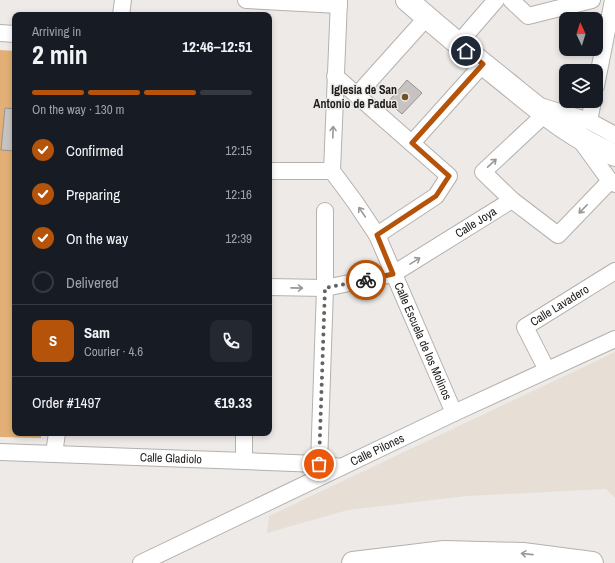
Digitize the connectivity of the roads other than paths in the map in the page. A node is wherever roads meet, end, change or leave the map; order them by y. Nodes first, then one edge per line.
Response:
1 (123, 0) edge
2 (407, 0) edge
3 (496, 0) edge
4 (511, 0) edge
5 (592, 0) edge
6 (613, 0) edge
7 (339, 2) edge
8 (253, 5) edge
9 (121, 12) edge
10 (427, 17) junction
11 (0, 33) edge
12 (12, 34) edge
13 (458, 44) junction
14 (483, 64) junction
15 (600, 64) edge
16 (335, 76) junction
17 (357, 95) junction
18 (590, 108) edge
19 (538, 109) junction
20 (583, 129) junction
21 (615, 135) edge
22 (412, 143) junction
23 (615, 155) edge
24 (272, 171) edge
25 (332, 171) junction
26 (613, 182) edge
27 (512, 200) junction
28 (325, 211) dead end
29 (377, 235) junction
30 (615, 271) edge
31 (393, 274) junction
32 (272, 287) edge
33 (325, 288) junction
34 (615, 339) edge
35 (547, 370) junction
36 (454, 413) junction
37 (57, 436) edge
38 (244, 436) edge
39 (0, 452) edge
40 (54, 454) junction
41 (244, 461) junction
42 (319, 464) junction
43 (341, 467) junction
44 (141, 563) edge
45 (353, 563) edge
46 (592, 563) edge

1 - 9 street
2 - 10 main road
3 - 13 street
4 - 5 street
6 - 15 street
7 - 8 street
7 - 16 street
10 - 13 main road
10 - 17 street
11 - 12 street
13 - 14 main road
14 - 19 main road
14 - 22 street
16 - 17 street
25 -> 16 street
17 - 22 street
18 - 20 street
19 - 20 main road
27 -> 19 street, Calle Joya
20 - 21 street
20 - 23 main road
20 - 26 street
22 - 29 street
24 - 25 street
29 -> 25 street, Calle Escuela de los Molinos
26 -> 27 street
31 -> 27 street, Calle Joya
28 - 33 street
29 - 31 street, Calle Escuela de los Molinos
30 - 35 street, Calle Lavadero
31 - 33 street, Calle Joya
31 - 36 street, Calle Escuela de los Molinos
32 -> 33 street, Calle Joya
33 - 42 street
34 - 35 street, Calle Pilones
35 - 36 street, Calle Pilones
36 - 43 street, Calle Pilones
37 - 40 street
38 - 41 street
39 - 40 street, Calle Gladiolo
40 - 41 street, Calle Gladiolo
41 - 42 street, Calle Gladiolo
42 - 43 street, Calle Gladiolo
43 - 44 street, Calle Pilones
46 -> 45 main road

